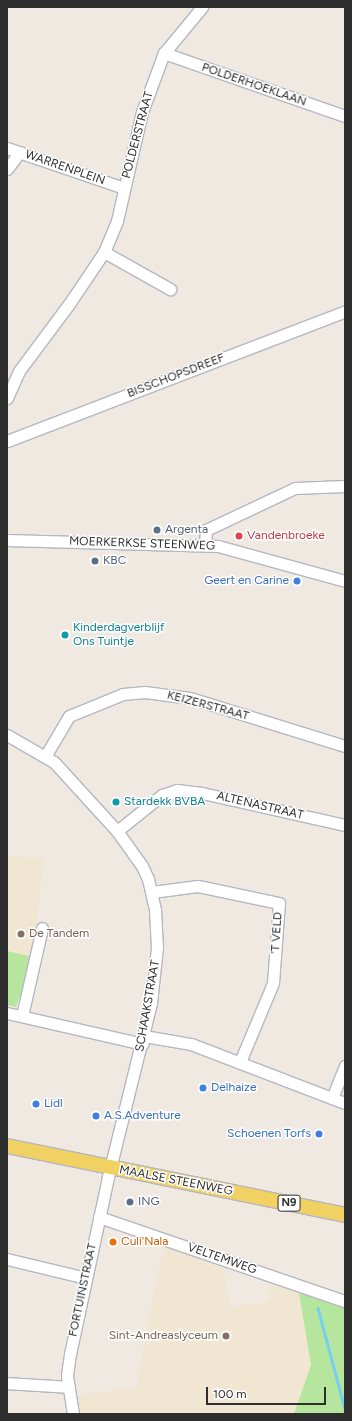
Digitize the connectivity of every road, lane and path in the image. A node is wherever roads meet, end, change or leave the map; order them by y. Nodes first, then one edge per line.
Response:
1 (202, 7) edge
2 (164, 53) junction
3 (345, 116) edge
4 (7, 148) edge
5 (20, 152) junction
6 (7, 169) edge
7 (124, 188) junction
8 (104, 252) junction
9 (170, 289) dead end
10 (345, 311) edge
11 (7, 398) edge
12 (7, 441) edge
13 (345, 486) edge
14 (7, 540) edge
15 (205, 545) junction
16 (345, 581) edge
17 (7, 735) edge
18 (345, 746) edge
19 (46, 754) junction
20 (345, 825) edge
21 (117, 831) junction
22 (152, 892) junction
23 (42, 928) dead end
24 (7, 1013) edge
25 (22, 1016) junction
26 (144, 1040) junction
27 (240, 1062) junction
28 (345, 1065) edge
29 (332, 1098) junction
30 (345, 1103) edge
31 (7, 1146) edge
32 (111, 1168) junction
33 (345, 1215) edge
34 (99, 1217) junction
35 (7, 1259) edge
36 (86, 1278) junction
37 (345, 1301) edge
38 (7, 1383) edge
39 (69, 1386) junction
40 (73, 1414) edge

1 - 2 street, POLDERSTRAAT
2 - 3 street, POLDERHOEKLAAN
2 - 7 street, POLDERSTRAAT
4 - 5 street, WARRENPLEIN
5 - 6 street
5 - 7 street, WARRENPLEIN
7 - 8 street, POLDERSTRAAT
8 - 9 street
8 - 11 street, POLDERSTRAAT
10 - 12 street, BISSCHOPSDREEF
13 - 15 street
14 - 15 street, MOERKERKSE STEENWEG
15 - 16 street, MOERKERKSE STEENWEG
17 - 19 street, SCHAAKSTRAAT
18 - 19 street, KEIZERSTRAAT
19 - 21 street, SCHAAKSTRAAT
20 - 21 street, ALTENASTRAAT
21 - 22 street, SCHAAKSTRAAT
22 - 26 street, SCHAAKSTRAAT
22 - 27 street, 'T VELD
23 - 25 street
24 - 25 street
25 - 26 street
26 - 27 street
26 - 32 street, SCHAAKSTRAAT
27 - 29 street
28 - 29 street
29 - 30 street
31 - 32 main road, MAALSE STEENWEG / N9
32 - 33 main road, MAALSE STEENWEG / N9
32 - 34 street, FORTUINSTRAAT
34 - 36 street, FORTUINSTRAAT
34 - 37 street, VELTEMWEG
35 - 36 street
36 - 39 street, FORTUINSTRAAT
38 - 39 street
39 - 40 street, FORTUINSTRAAT

